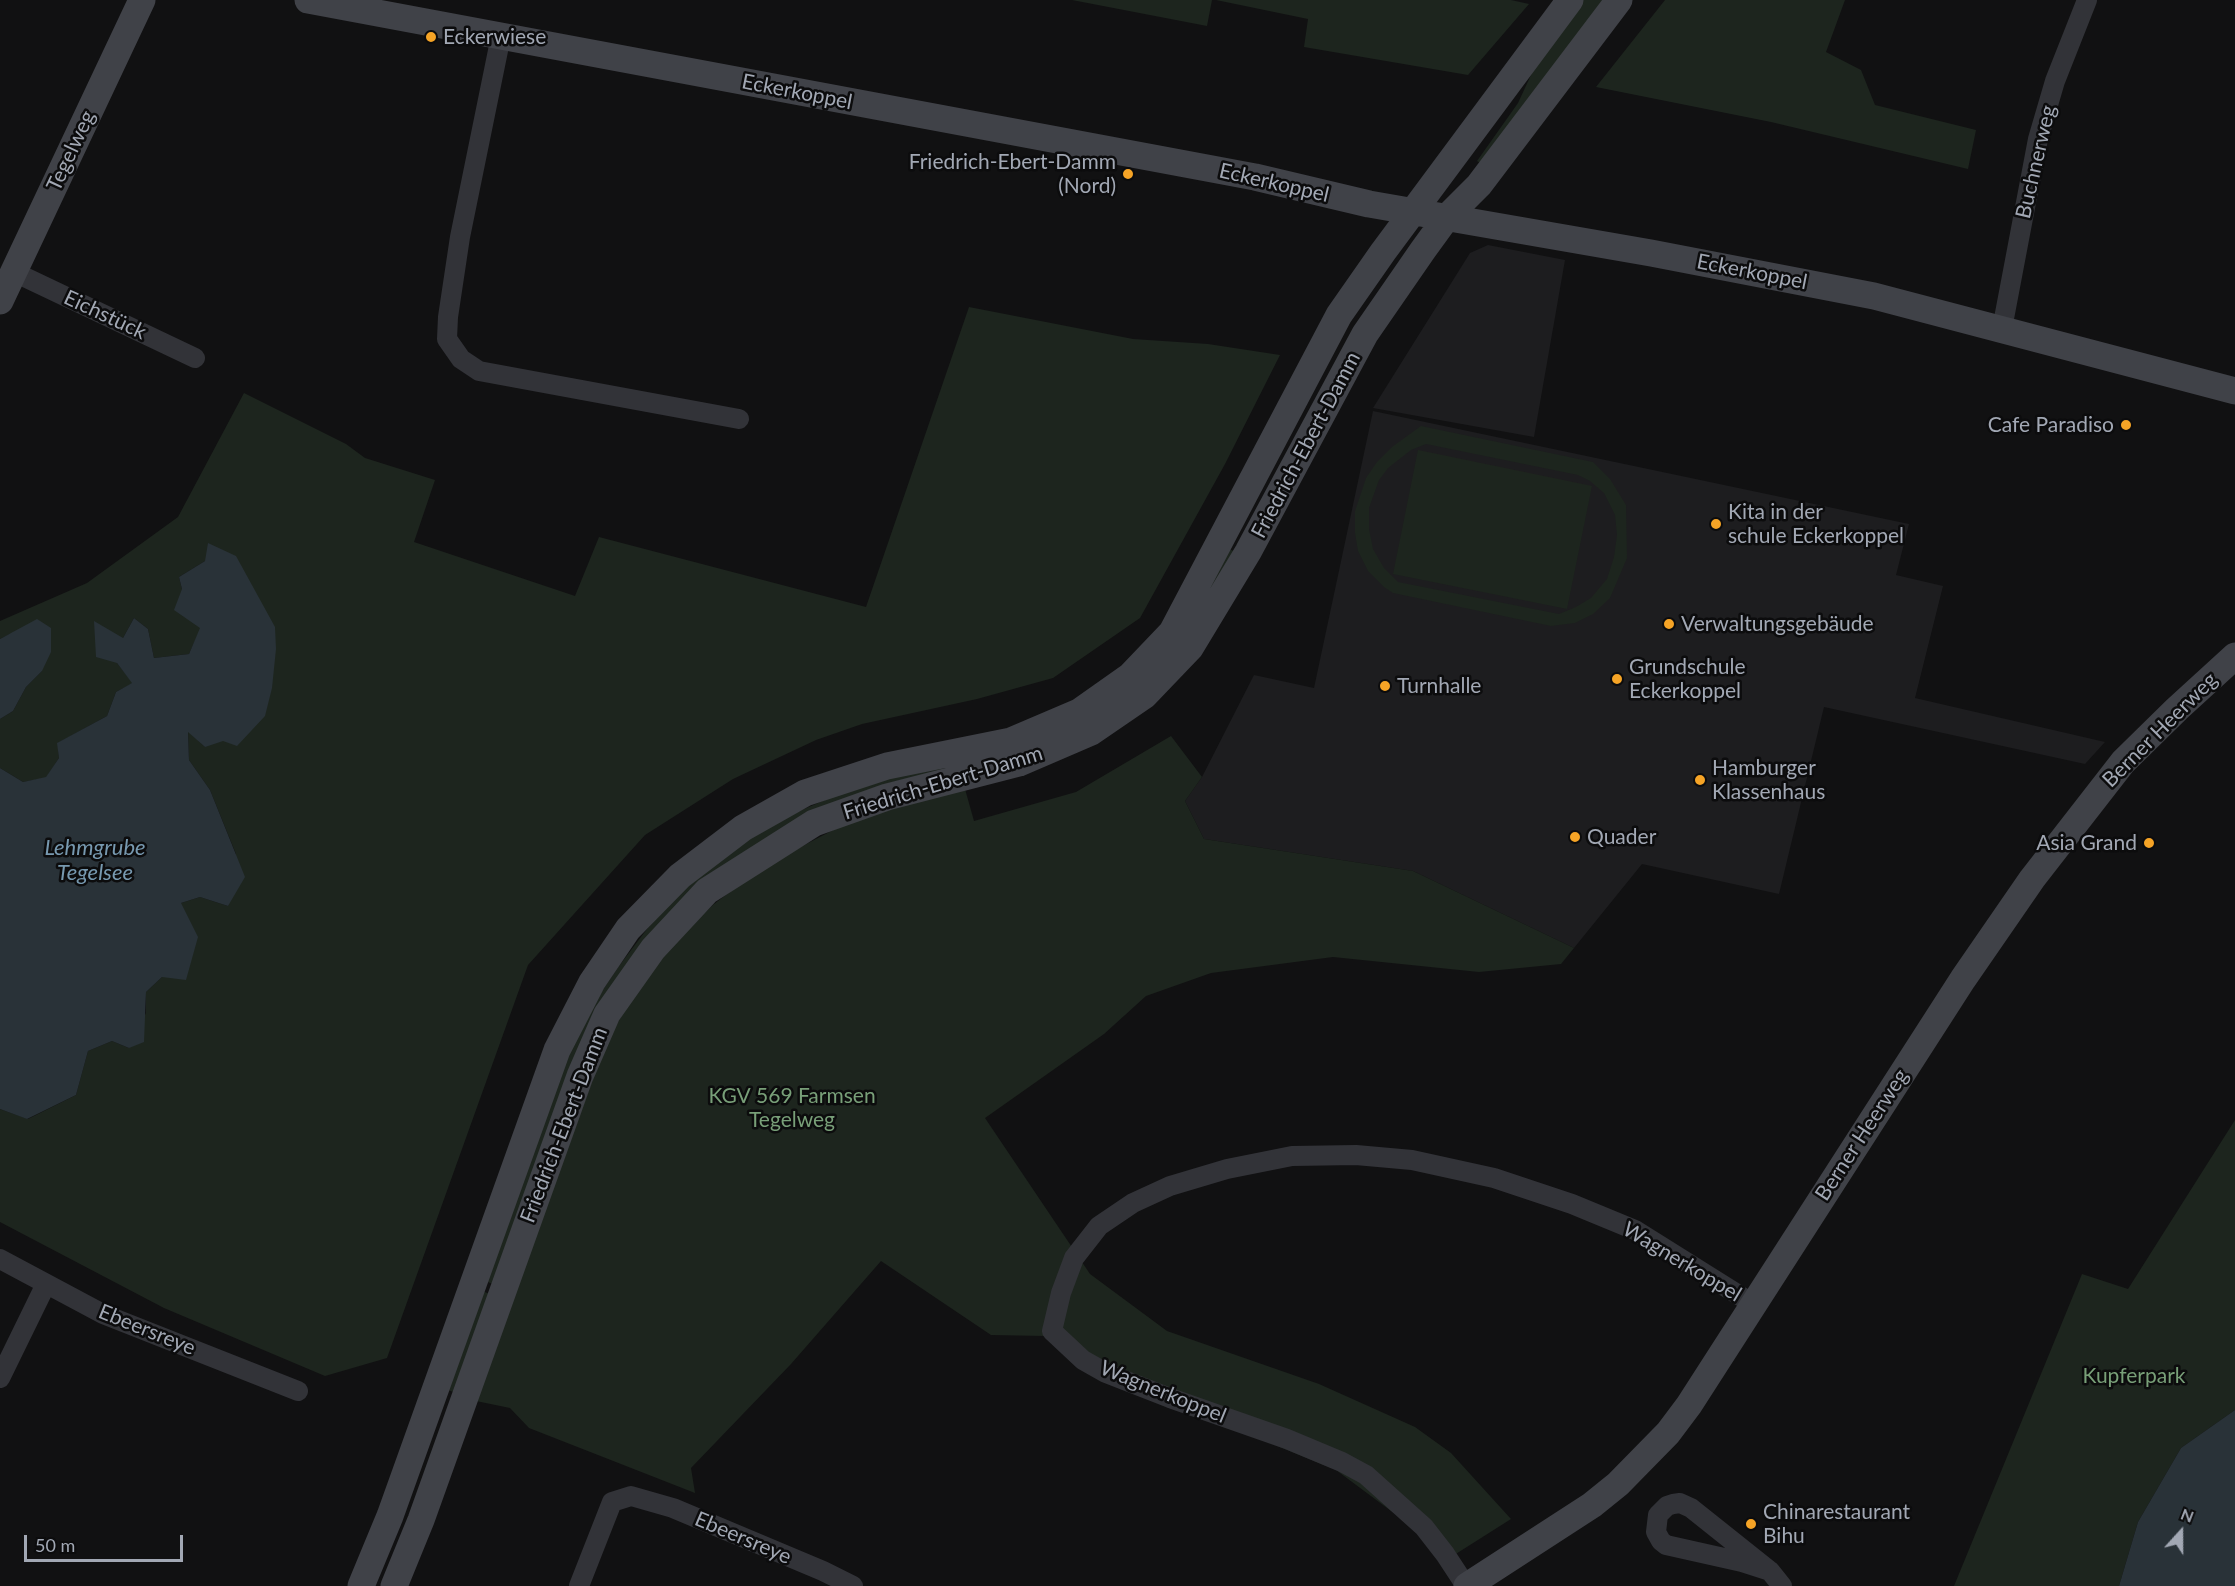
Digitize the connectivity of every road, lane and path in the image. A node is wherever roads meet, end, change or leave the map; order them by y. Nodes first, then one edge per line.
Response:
1 (142, 0) edge
2 (308, 0) edge
3 (1570, 0) edge
4 (1619, 0) edge
5 (2087, 0) edge
6 (501, 36) junction
7 (1465, 141) junction
8 (1467, 196) junction
9 (1413, 212) junction
10 (1447, 218) junction
11 (1477, 222) junction
12 (14, 272) junction
13 (0, 301) edge
14 (2002, 329) junction
15 (195, 358) dead end
16 (2235, 391) edge
17 (739, 419) dead end
18 (2235, 656) edge
19 (0, 1259) edge
20 (46, 1284) junction
21 (1753, 1304) junction
22 (0, 1378) edge
23 (298, 1391) dead end
24 (1776, 1578) edge
25 (361, 1586) edge
26 (394, 1586) edge
27 (579, 1586) edge
28 (854, 1586) edge
29 (1467, 1586) edge

1 - 12 main road, Tegelweg
2 - 6 main road, Eckerkoppel
3 - 7 main road, Friedrich-Ebert-Damm
4 - 8 main road, Friedrich-Ebert-Damm
5 - 14 street, Buchnerweg
6 - 9 main road, Eckerkoppel
6 - 17 street
7 - 8 main road
7 - 9 main road, Friedrich-Ebert-Damm
8 - 10 main road, Friedrich-Ebert-Damm
8 - 11 main road
9 - 10 main road, Eckerkoppel
9 - 25 main road, Friedrich-Ebert-Damm
10 - 11 main road, Eckerkoppel
10 - 26 main road, Friedrich-Ebert-Damm
11 - 14 main road, Eckerkoppel
12 - 13 main road, Tegelweg
12 - 15 street, Eichstück
14 - 16 main road, Eckerkoppel
18 - 21 main road, Berner Heerweg
19 - 20 street, Ebeersreye
20 - 22 street
20 - 23 street, Ebeersreye
21 - 29 main road, Berner Heerweg
21 - 29 street, Wagnerkoppel
24 - 24 street
27 - 28 street, Ebeersreye

